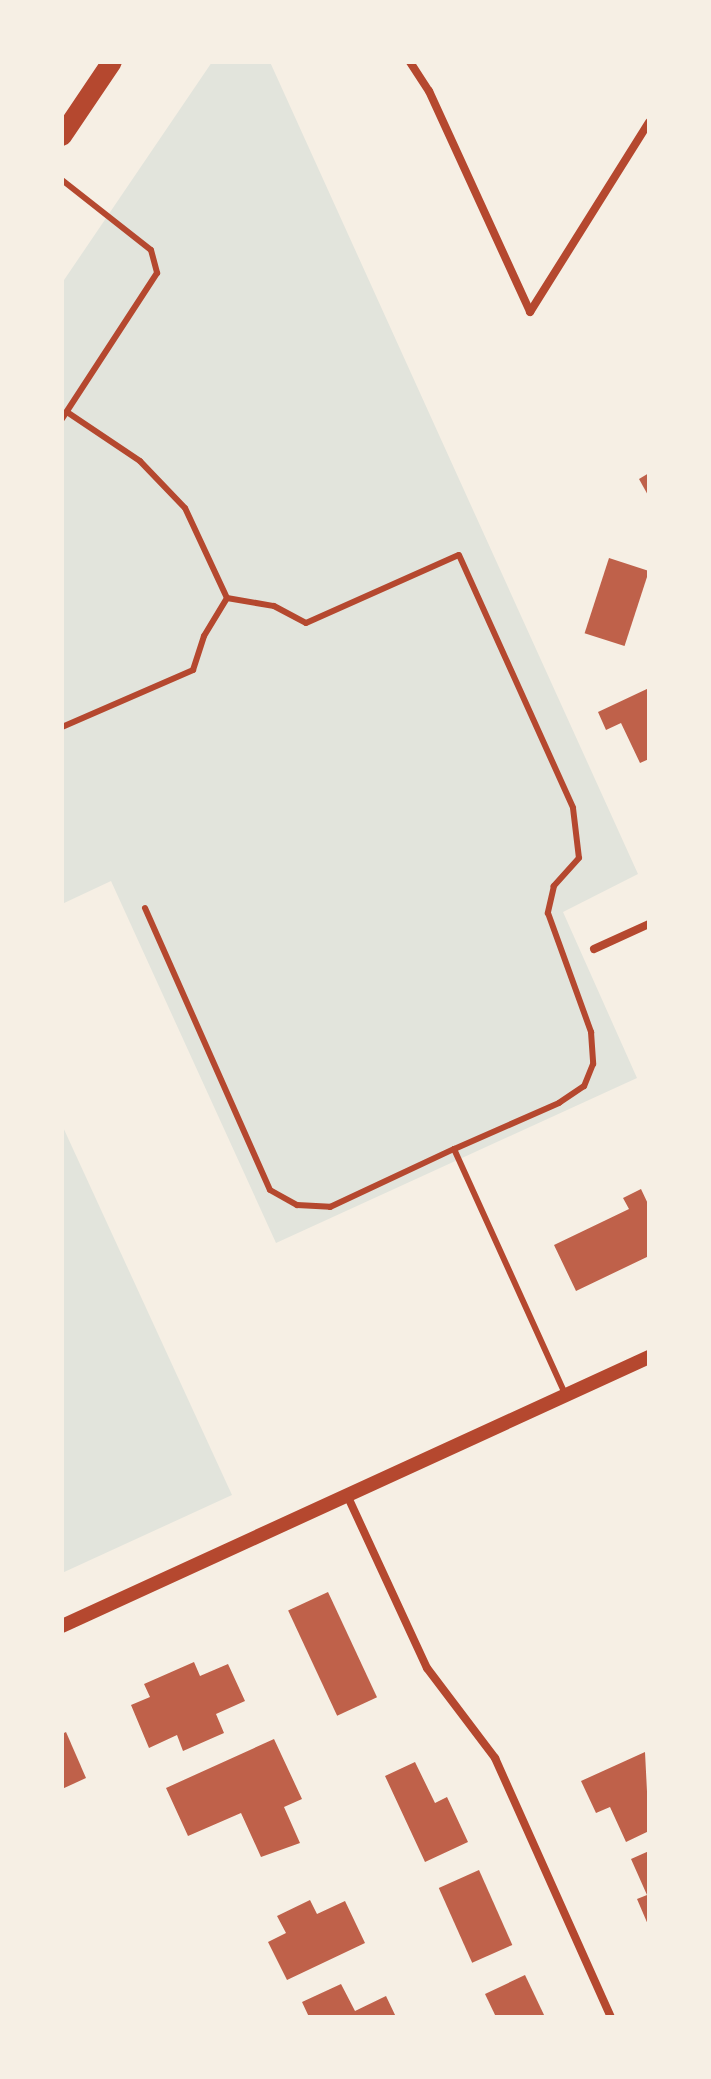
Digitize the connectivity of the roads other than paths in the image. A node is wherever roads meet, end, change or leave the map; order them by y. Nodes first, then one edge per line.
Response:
1 (112, 62) edge
2 (410, 62) edge
3 (649, 122) edge
4 (62, 136) edge
5 (62, 180) edge
6 (67, 412) junction
7 (62, 419) edge
8 (227, 598) junction
9 (62, 727) edge
10 (145, 908) dead end
11 (649, 924) edge
12 (594, 949) dead end
13 (454, 1149) junction
14 (649, 1357) edge
15 (565, 1395) junction
16 (347, 1495) junction
17 (62, 1626) edge
18 (611, 2017) edge

1 - 4 main road
2 - 3 street
5 - 6 lane
6 - 7 lane
6 - 8 lane
8 - 9 lane
8 - 13 lane
10 - 13 lane
11 - 12 street
13 - 15 lane
14 - 15 street
15 - 16 street
16 - 17 street
16 - 18 street

